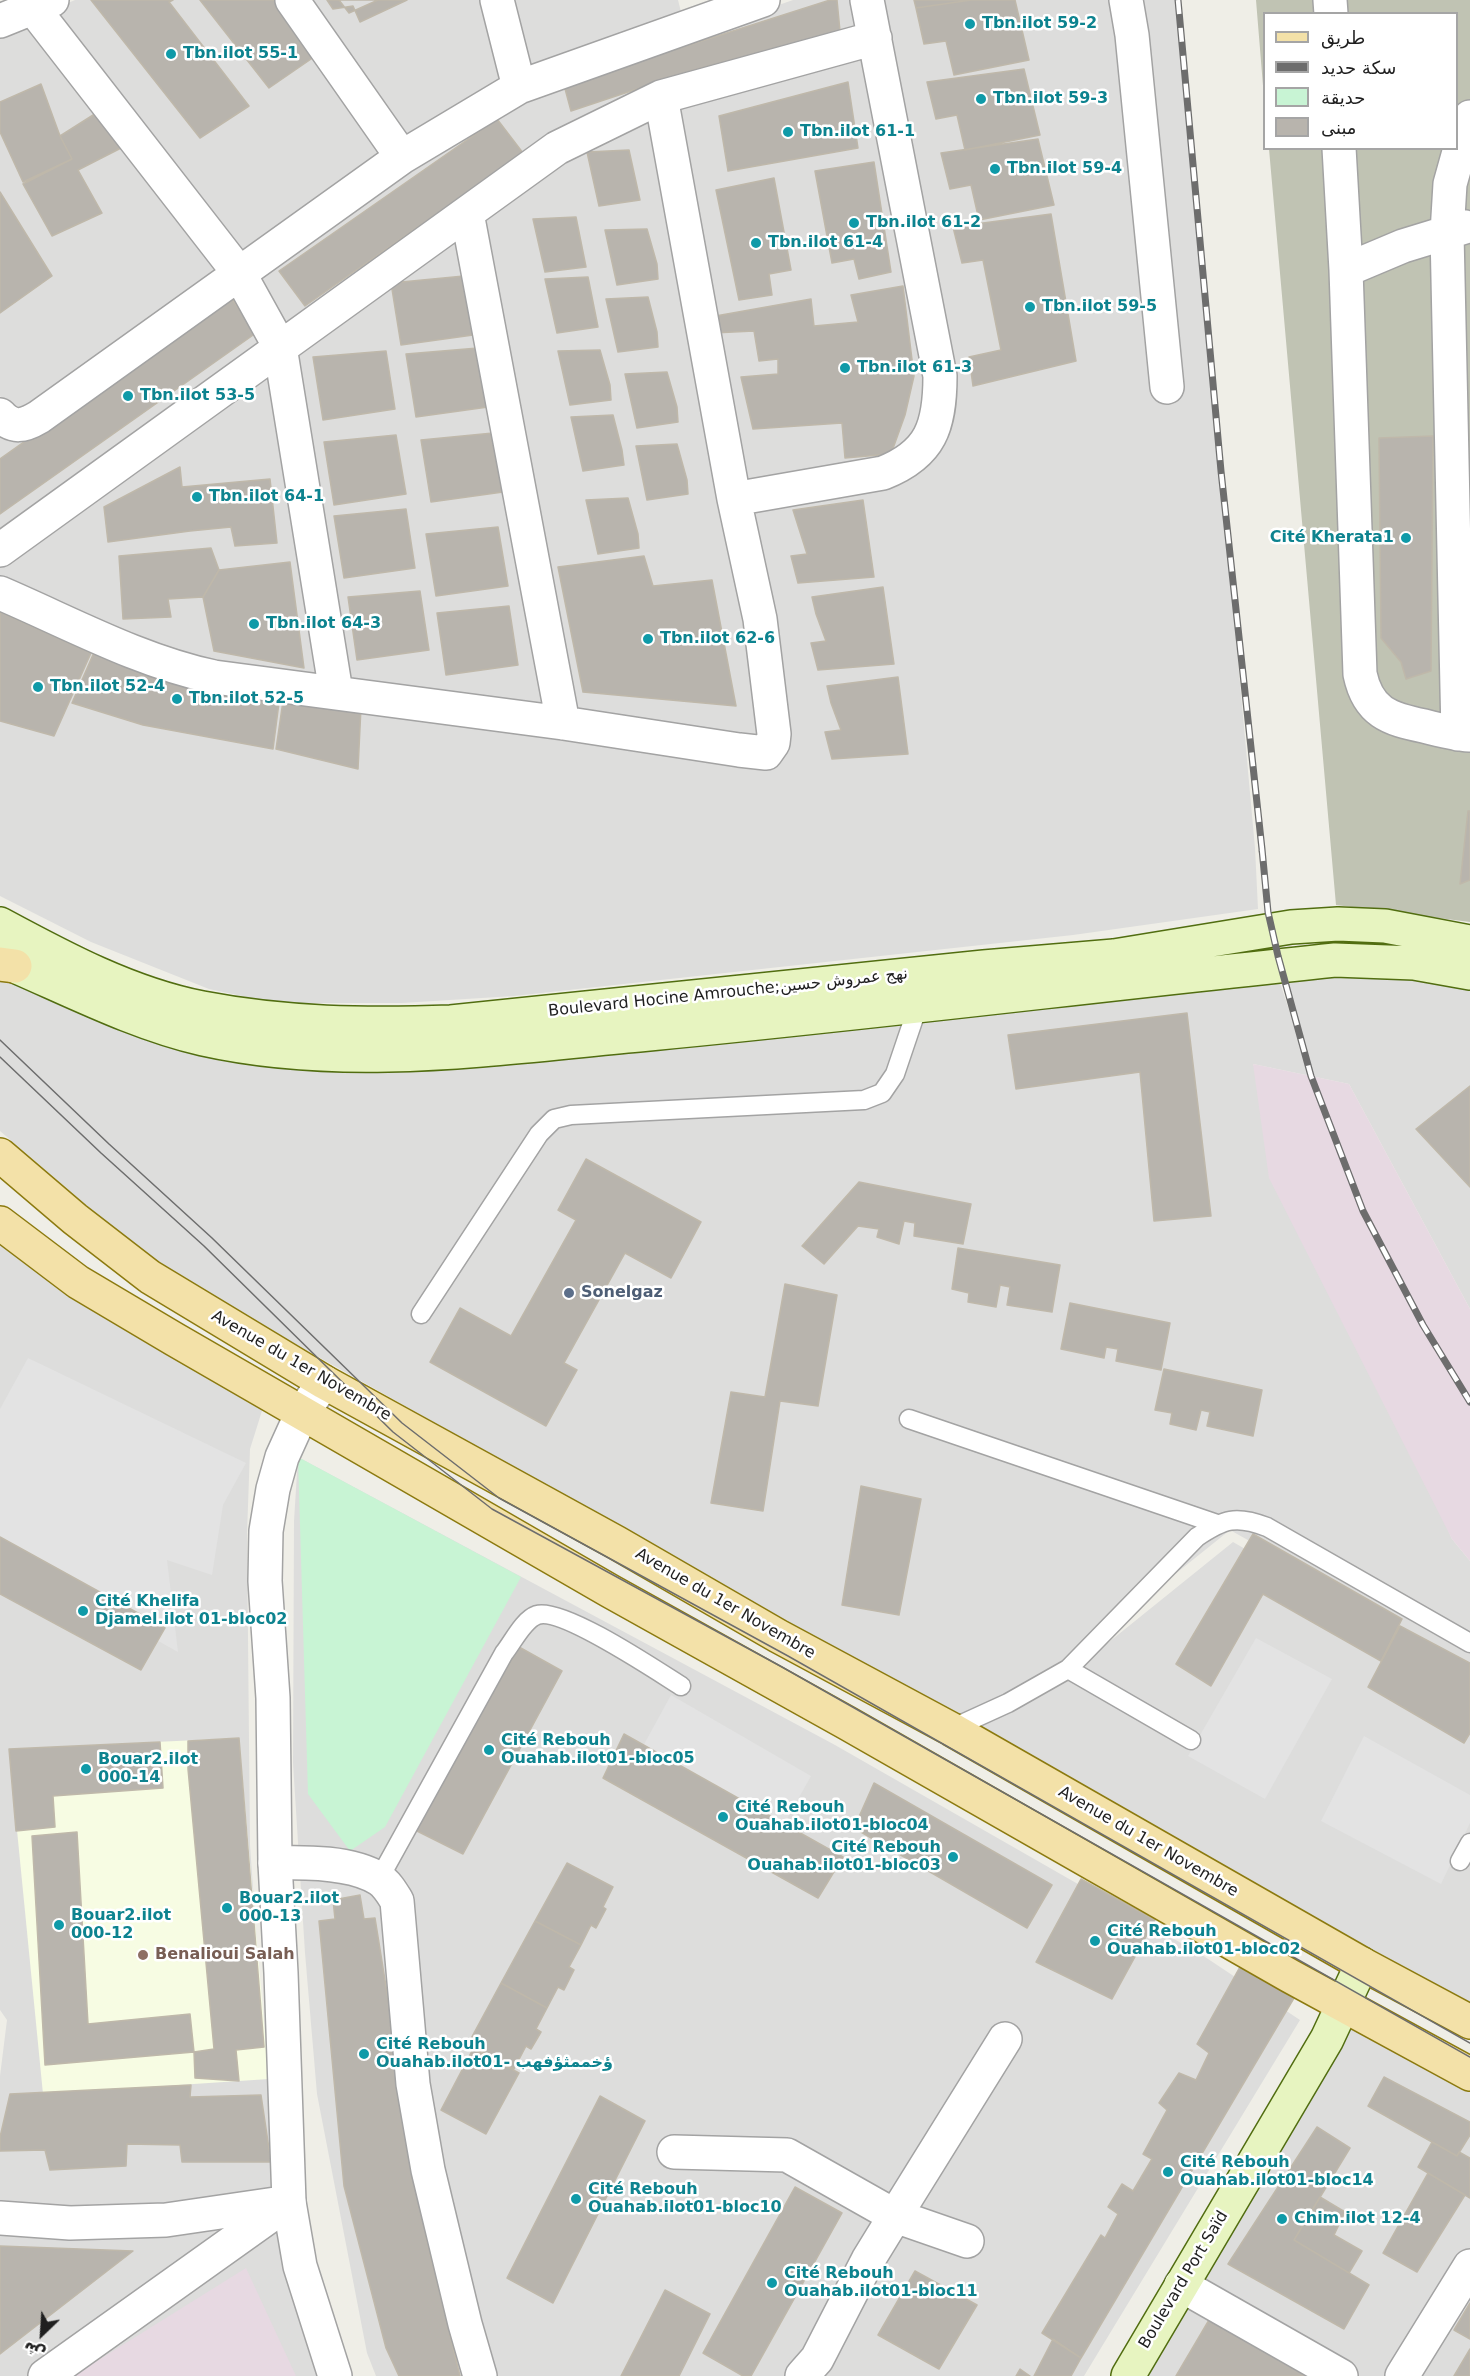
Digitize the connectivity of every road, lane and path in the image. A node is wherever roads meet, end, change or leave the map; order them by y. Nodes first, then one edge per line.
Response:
1 (292, 0) edge
2 (497, 0) edge
3 (763, 0) edge
4 (867, 0) edge
5 (1126, 0) edge
6 (43, 4) edge
7 (690, 13) edge
8 (0, 21) edge
9 (875, 38) junction
10 (519, 87) junction
11 (661, 97) junction
12 (1470, 117) edge
13 (1339, 150) edge
14 (402, 157) junction
15 (467, 213) junction
16 (1458, 229) edge
17 (1346, 270) junction
18 (239, 273) junction
19 (280, 347) junction
20 (1167, 387) dead end
21 (0, 415) edge
22 (734, 499) junction
23 (0, 550) edge
24 (0, 593) edge
25 (336, 692) junction
26 (563, 723) junction
27 (1464, 734) edge
28 (0, 924) edge
29 (1470, 942) edge
30 (5, 962) edge
31 (1470, 973) edge
32 (918, 1006) junction
33 (0, 1155) edge
34 (0, 1184) edge
35 (4, 1225) edge
36 (150, 1277) junction
37 (421, 1314) dead end
38 (324, 1382) junction
39 (302, 1413) junction
40 (909, 1419) dead end
41 (1217, 1524) junction
42 (1470, 1642) edge
43 (1068, 1670) junction
44 (681, 1686) dead end
45 (951, 1729) junction
46 (1191, 1740) dead end
47 (1470, 1843) edge
48 (1460, 1862) dead end
49 (275, 1863) junction
50 (379, 1879) junction
51 (1362, 1964) junction
52 (1343, 2005) junction
53 (1470, 2022) edge
54 (1005, 2039) dead end
55 (1470, 2074) edge
56 (674, 2152) dead end
57 (290, 2202) junction
58 (895, 2216) junction
59 (0, 2217) edge
60 (967, 2241) dead end
61 (1470, 2266) edge
62 (1181, 2285) junction
63 (45, 2376) edge
64 (335, 2376) edge
65 (480, 2376) edge
66 (802, 2376) edge
67 (1128, 2376) edge
68 (1341, 2376) edge
69 (1402, 2376) edge

1 - 14 street
2 - 10 street
3 - 7 street
4 - 9 street
5 - 20 street
6 - 8 street
6 - 18 street
7 - 10 street
9 - 11 street
9 - 22 street
10 - 14 street
11 - 15 street
11 - 22 street
12 - 16 street
13 - 17 street
14 - 18 street
15 - 19 street
15 - 26 street
16 - 17 street
16 - 27 street
17 - 27 street
18 - 19 street
18 - 21 street
19 - 23 street
19 - 25 street
22 - 26 street
24 - 25 street
25 - 26 street
28 - 29 main road, Boulevard Hocine Amrouche;نهج عمروش حسين
30 - 32 main road, Boulevard Hocine Amrouche;نهج عمروش حسين
31 - 32 main road, Boulevard Hocine Amrouche;نهج عمروش حسين
32 - 37 lane
33 - 36 main road, Avenue du 1er Novembre
34 - 36 main road
35 - 39 main road
36 - 38 main road, Avenue du 1er Novembre
38 - 39 street
38 - 45 main road, Avenue du 1er Novembre
39 - 49 street
39 - 52 main road
40 - 41 lane
41 - 42 lane
41 - 43 lane
43 - 45 lane
43 - 46 lane
44 - 50 lane
45 - 51 main road, Avenue du 1er Novembre
47 - 48 lane
49 - 50 street
49 - 57 street
50 - 65 street
51 - 52 main road, Boulevard Port Saïd
51 - 53 main road, Avenue du 1er Novembre
52 - 55 main road
52 - 62 main road, Boulevard Port Saïd
54 - 58 street
56 - 58 street
57 - 59 street
57 - 63 street
57 - 64 street
58 - 60 street
58 - 66 street
61 - 69 street
62 - 67 main road, Boulevard Port Saïd
62 - 68 street

